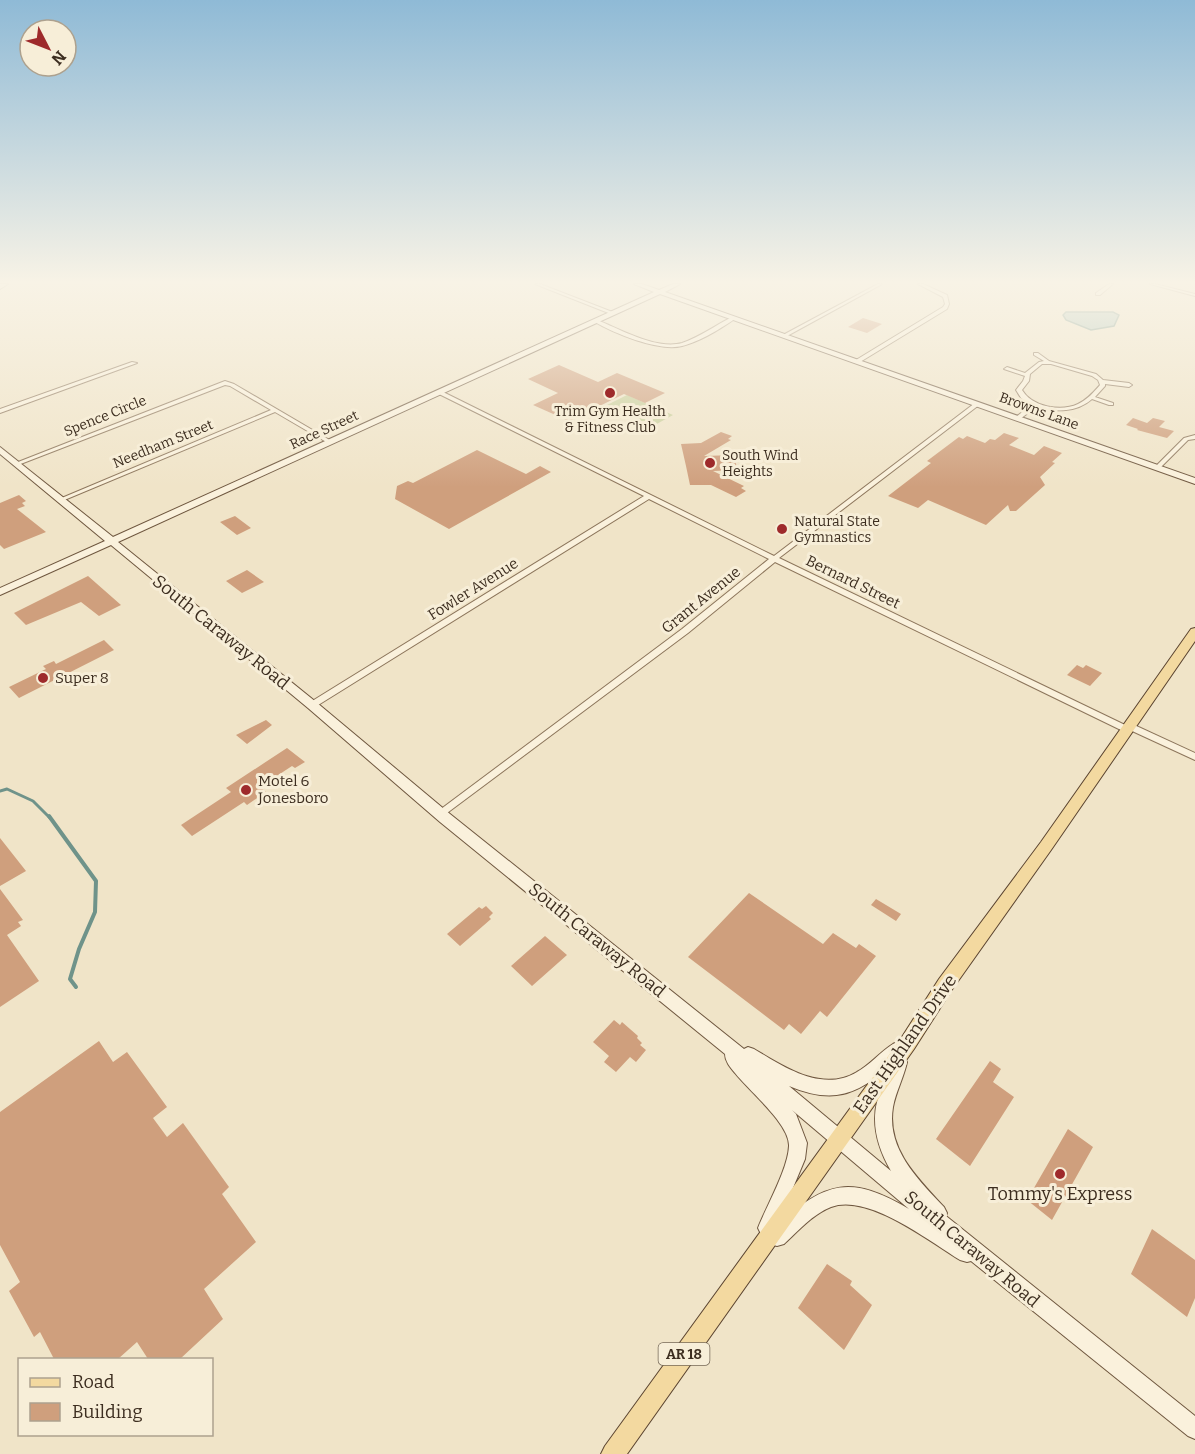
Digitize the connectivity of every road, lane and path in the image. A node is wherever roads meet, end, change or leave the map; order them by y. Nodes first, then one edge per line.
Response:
1 (527, 352) edge
2 (832, 352) edge
3 (873, 352) edge
4 (1036, 354) dead end
5 (858, 361) junction
6 (1047, 362) junction
7 (134, 363) dead end
8 (1007, 369) dead end
9 (1027, 375) junction
10 (1103, 382) junction
11 (1129, 385) dead end
12 (439, 392) junction
13 (1090, 397) junction
14 (977, 404) junction
15 (1036, 404) junction
16 (1111, 404) dead end
17 (275, 410) junction
18 (0, 411) edge
19 (1018, 418) junction
20 (1195, 437) edge
21 (330, 442) junction
22 (0, 450) edge
23 (16, 464) junction
24 (1157, 468) junction
25 (1195, 481) edge
26 (649, 496) junction
27 (60, 500) junction
28 (111, 542) junction
29 (775, 558) junction
30 (0, 592) edge
31 (1195, 632) edge
32 (312, 705) junction
33 (1128, 728) junction
34 (1195, 757) edge
35 (440, 814) junction
36 (716, 1036) junction
37 (904, 1048) junction
38 (839, 1139) junction
39 (756, 1254) junction
40 (999, 1272) junction
41 (1195, 1429) edge
42 (613, 1454) edge

1 - 12 main road, Race Street
2 - 5 main road, Browns Lane
3 - 5 street
4 - 6 street
5 - 14 main road, Browns Lane
6 - 9 street
6 - 10 street
7 - 18 street
8 - 9 street
9 - 15 street
10 - 11 street
10 - 13 street
12 - 21 main road, Race Street
12 - 26 street, Bernard Street
13 - 15 street
13 - 16 street
14 - 19 main road, Browns Lane
14 - 29 street, Grant Avenue
15 - 19 street
17 - 21 street, Spence Circle
17 - 23 street, Spence Circle
17 - 27 street, Needham Street
19 - 24 main road, Browns Lane
20 - 24 street
21 - 28 main road, Race Street
22 - 23 main road, South Caraway Road
23 - 27 main road, South Caraway Road
24 - 25 main road, Browns Lane
26 - 29 street, Bernard Street
26 - 32 street, Fowler Avenue
27 - 28 main road, South Caraway Road
28 - 30 main road, Race Street
28 - 32 main road, South Caraway Road
29 - 33 street, Bernard Street
29 - 35 street, Grant Avenue
31 - 33 main road, East Highland Drive / AR 18
32 - 35 main road, South Caraway Road
33 - 34 street, Bernard Street
33 - 37 main road, East Highland Drive / AR 18
35 - 36 main road, South Caraway Road
36 - 37 main road
36 - 38 main road, South Caraway Road
36 - 39 main road
37 - 38 main road, East Highland Drive / AR 18
37 - 40 main road
38 - 39 main road, East Highland Drive / AR 18
38 - 40 main road, South Caraway Road
39 - 40 main road
39 - 42 main road, East Highland Drive / AR 18
40 - 41 main road, South Caraway Road

